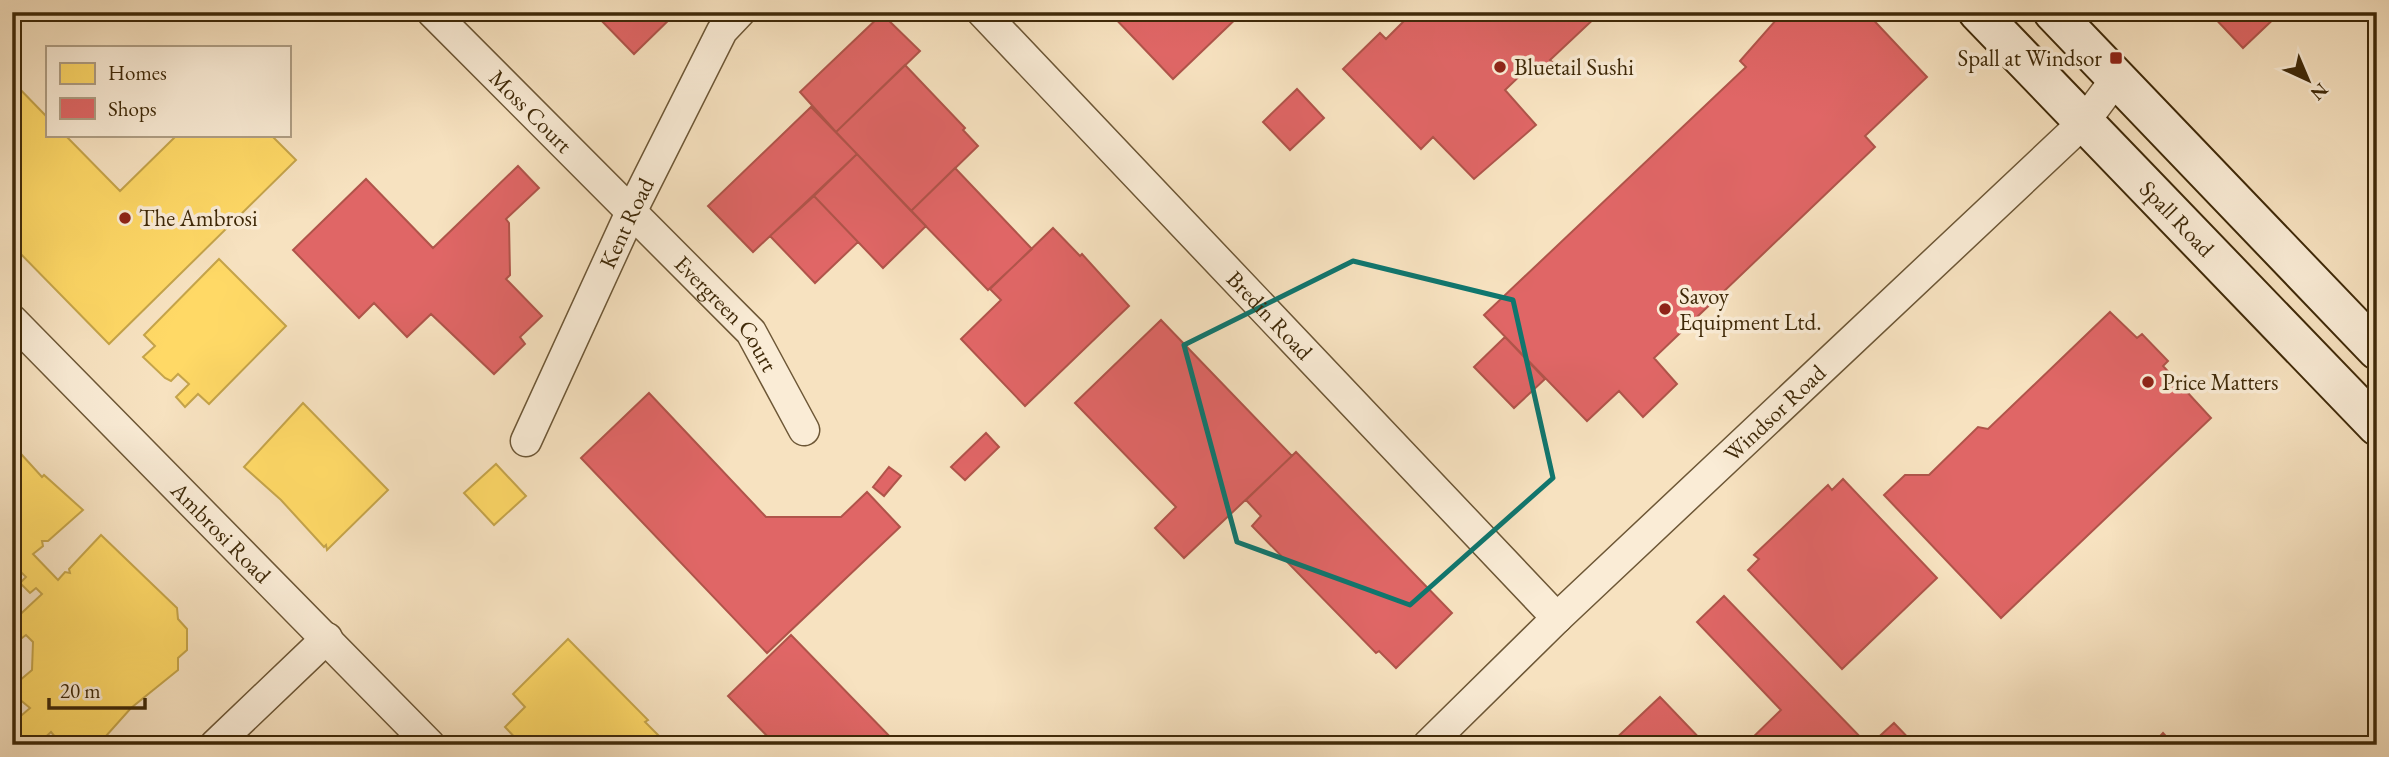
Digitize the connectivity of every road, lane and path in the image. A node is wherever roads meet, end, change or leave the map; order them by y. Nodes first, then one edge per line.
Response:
1 (432, 12) edge
2 (740, 12) edge
3 (982, 12) edge
4 (1978, 12) edge
5 (2053, 12) edge
6 (2116, 79) junction
7 (2084, 122) junction
8 (631, 212) junction
9 (12, 320) edge
10 (2377, 350) edge
11 (2377, 426) edge
12 (804, 430) dead end
13 (526, 441) dead end
14 (1557, 618) junction
15 (327, 638) junction
16 (215, 745) edge
17 (430, 745) edge
18 (1428, 745) edge

1 - 8 street, Moss Court
2 - 8 street, Kent Road
3 - 14 street, Bredin Road
4 - 7 main road, Spall Road
5 - 6 main road
6 - 7 street, Windsor Road
6 - 10 main road
7 - 11 main road, Spall Road
7 - 14 street, Windsor Road
8 - 12 street, Evergreen Court
8 - 13 street, Kent Road
9 - 15 street, Ambrosi Road
14 - 18 street, Windsor Road
15 - 16 street
15 - 17 street, Ambrosi Road

